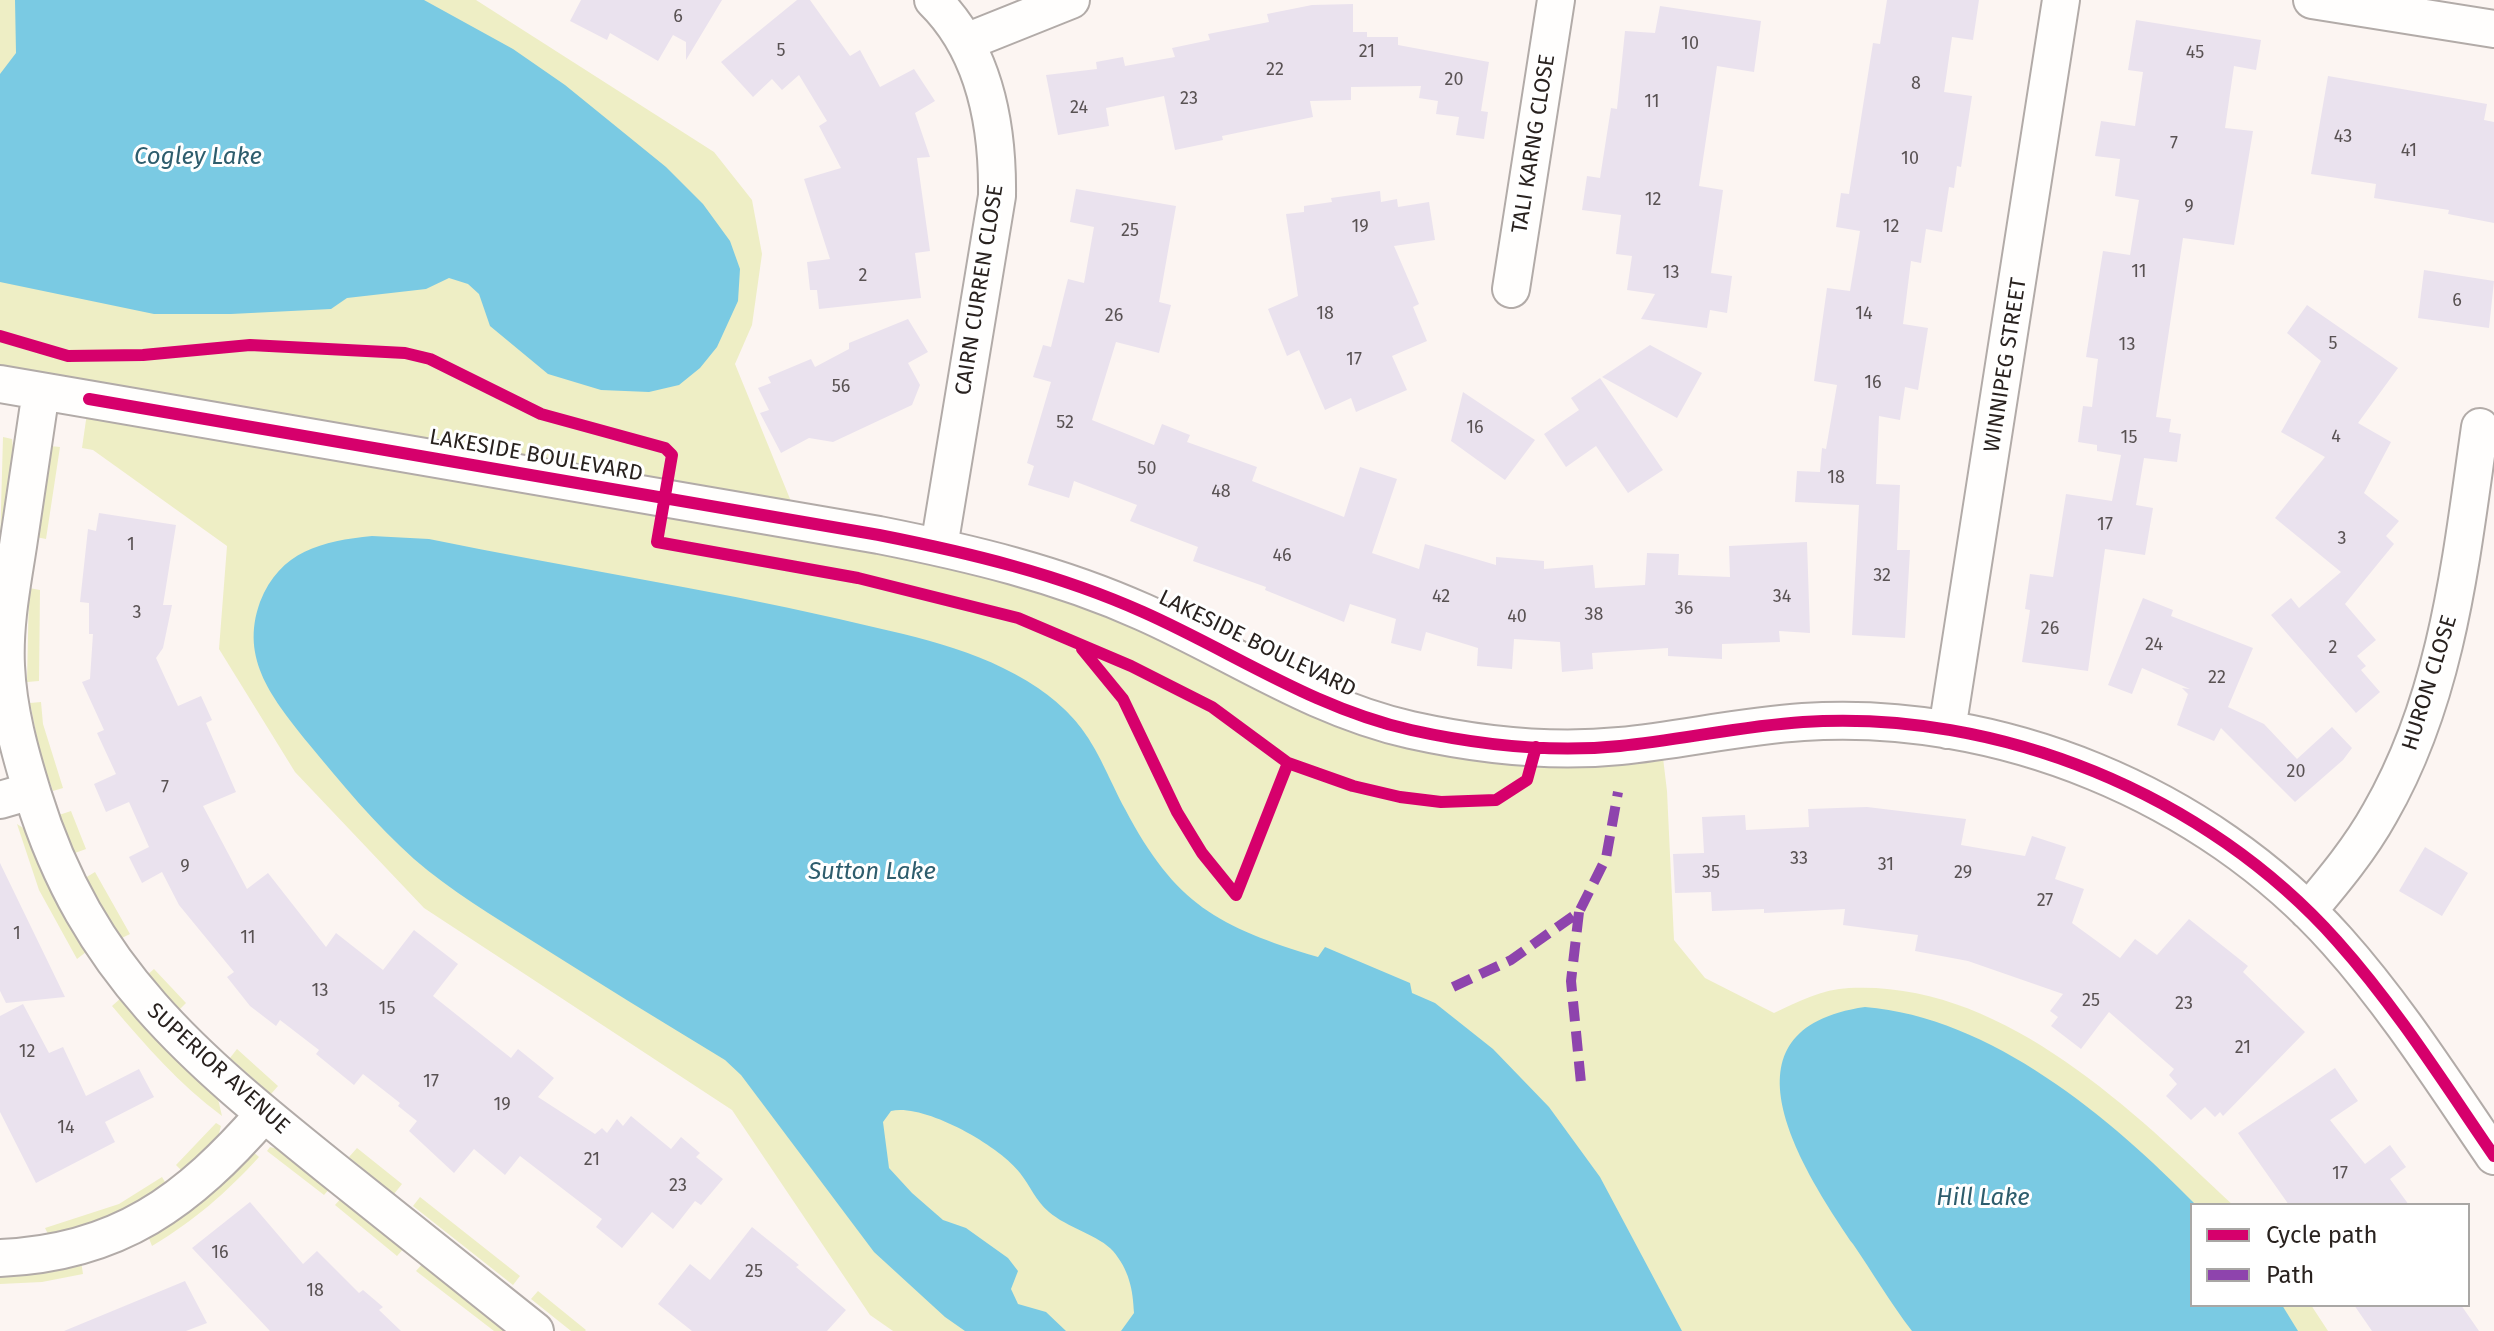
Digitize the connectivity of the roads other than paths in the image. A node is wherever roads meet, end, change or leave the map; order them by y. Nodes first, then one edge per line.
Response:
1 (933, 0) edge
2 (1071, 0) edge
3 (1556, 0) edge
4 (2061, 0) edge
5 (2312, 0) edge
6 (2494, 29) edge
7 (966, 42) junction
8 (1511, 289) dead end
9 (0, 384) edge
10 (41, 391) junction
11 (2480, 427) dead end
12 (939, 547) junction
13 (1947, 730) junction
14 (16, 795) edge
15 (2308, 911) junction
16 (264, 1114) junction
17 (2494, 1156) edge
18 (0, 1258) edge
19 (535, 1331) edge

1 - 7 street, CAIRN CURREN CLOSE
2 - 7 street
3 - 8 street, TALI KARNG CLOSE
4 - 13 street, WINNIPEG STREET
5 - 6 street
7 - 12 street, CAIRN CURREN CLOSE
9 - 10 street, LAKESIDE BOULEVARD
10 - 12 street, LAKESIDE BOULEVARD
10 - 14 street, SUPERIOR AVENUE
11 - 15 street, HURON CLOSE
12 - 13 street, LAKESIDE BOULEVARD
13 - 15 street, LAKESIDE BOULEVARD
14 - 16 street, SUPERIOR AVENUE
15 - 17 street, LAKESIDE BOULEVARD
16 - 18 street
16 - 19 street, SUPERIOR AVENUE

